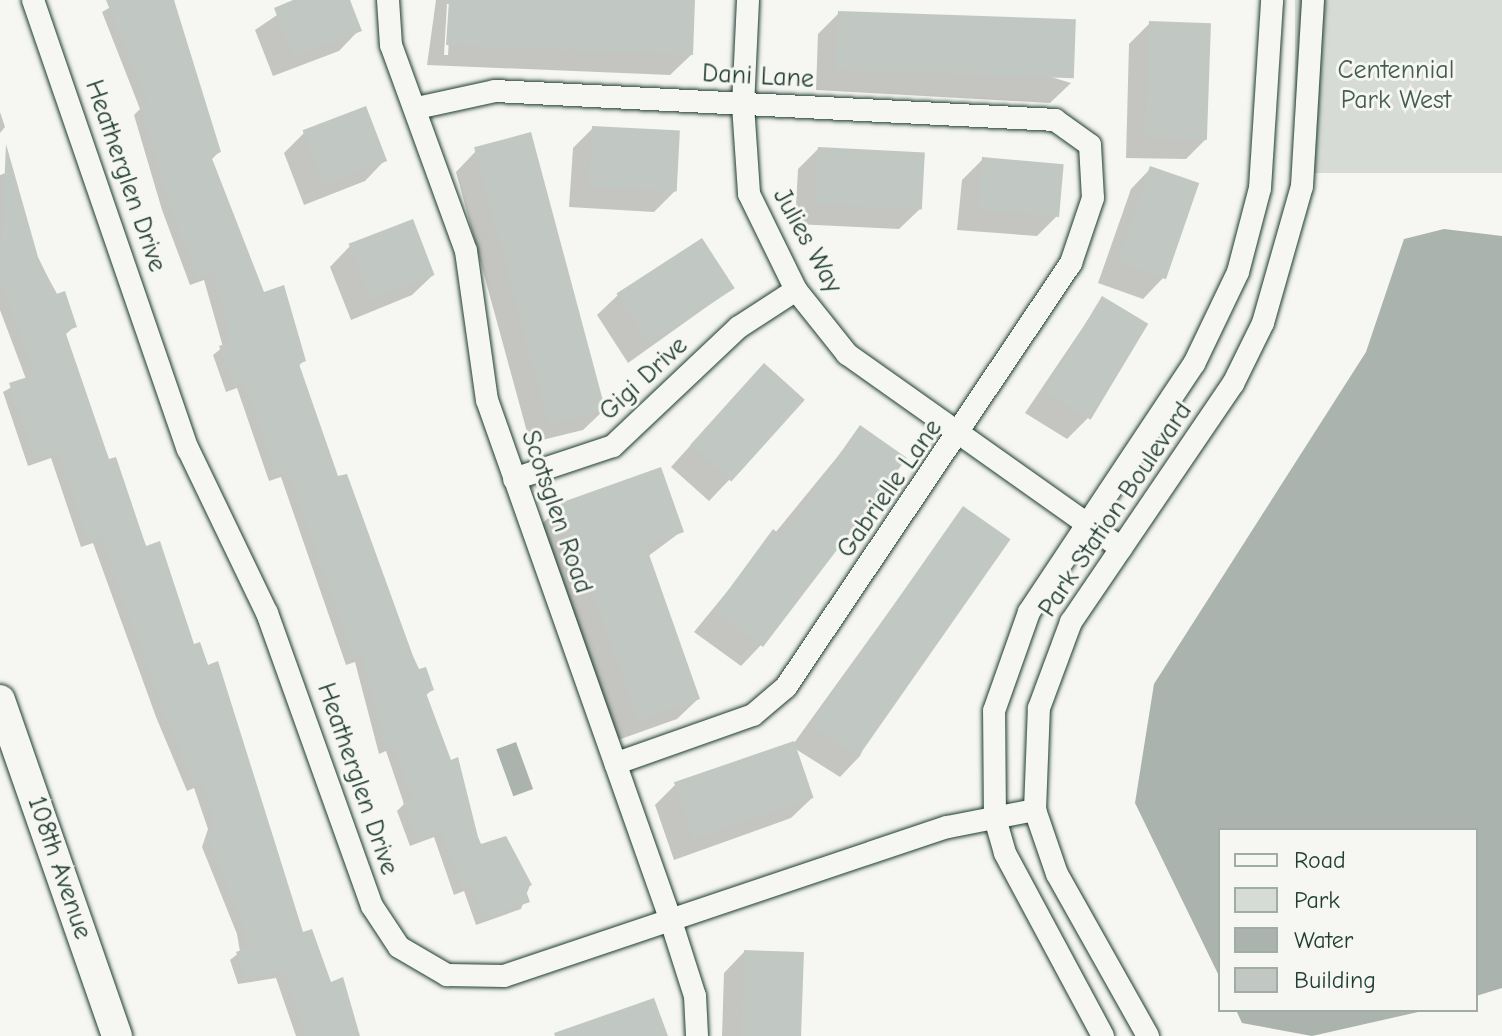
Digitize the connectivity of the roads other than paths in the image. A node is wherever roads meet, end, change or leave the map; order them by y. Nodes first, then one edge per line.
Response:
1 (33, 0) edge
2 (388, 0) edge
3 (748, 0) edge
4 (1272, 0) edge
5 (1313, 0) edge
6 (743, 105) junction
7 (417, 108) junction
8 (1090, 145) joint
9 (796, 290) junction
10 (959, 439) junction
11 (514, 479) junction
12 (1085, 524) junction
13 (1121, 548) junction
14 (0, 700) edge
15 (615, 764) junction
16 (1035, 810) junction
17 (995, 819) junction
18 (671, 921) junction
19 (117, 1036) edge
20 (697, 1036) edge
21 (1103, 1036) edge
22 (1148, 1036) edge

1 - 18 street, Heatherglen Drive
2 - 7 street, Scotsglen Road
3 - 6 street, Julies Way
4 - 12 street, Park Station Boulevard
5 - 13 street, Park Station Boulevard
6 - 7 street, Dani Lane
6 - 8 street, Dani Lane
6 - 9 street, Julies Way
7 - 11 street, Scotsglen Road
8 - 10 street, Gabrielle Lane
9 - 10 street, Julies Way
9 - 11 street, Gigi Drive
10 - 12 street, Julies Way
10 - 15 street, Gabrielle Lane
11 - 15 street, Scotsglen Road
12 - 13 street, Julies Way
12 - 17 street, Park Station Boulevard
13 - 16 street, Park Station Boulevard
14 - 19 street, 108th Avenue
15 - 18 street, Scotsglen Road
16 - 17 street, Heatherglen Drive
16 - 22 street, Park Station Boulevard
17 - 18 street, Heatherglen Drive
17 - 21 street, Park Station Boulevard
18 - 20 street, Scotsglen Road

